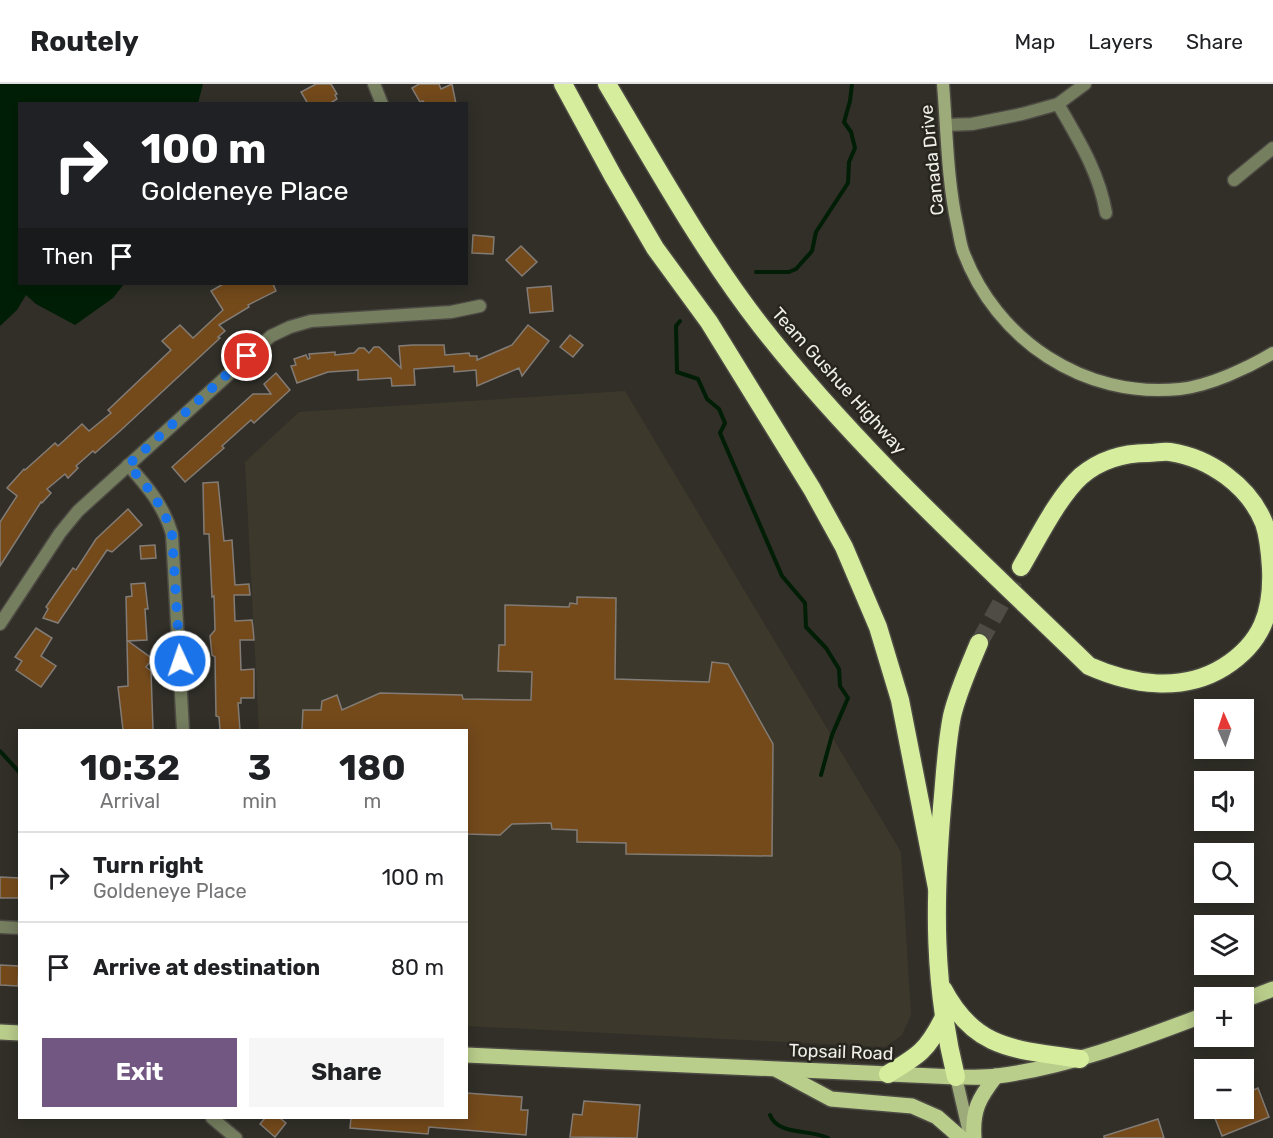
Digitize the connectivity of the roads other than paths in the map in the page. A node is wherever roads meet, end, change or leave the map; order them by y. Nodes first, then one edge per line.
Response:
1 (374, 84) edge
2 (563, 84) edge
3 (607, 84) edge
4 (943, 84) edge
5 (1085, 84) edge
6 (381, 102) edge
7 (1058, 104) junction
8 (946, 125) junction
9 (1273, 148) edge
10 (1234, 180) dead end
11 (1106, 213) dead end
12 (480, 306) dead end
13 (1273, 353) edge
14 (128, 465) junction
15 (1022, 567) tunnel mouth
16 (0, 624) edge
17 (979, 643) tunnel mouth
18 (183, 729) edge
19 (938, 888) junction
20 (0, 927) edge
21 (18, 928) edge
22 (939, 979) junction
23 (1273, 989) edge
24 (1254, 996) edge
25 (944, 1019) junction
26 (1194, 1019) edge
27 (0, 1032) edge
28 (18, 1033) edge
29 (468, 1055) edge
30 (1080, 1059) junction
31 (775, 1069) junction
32 (888, 1074) junction
33 (996, 1076) junction
34 (956, 1077) junction
35 (213, 1119) edge
36 (236, 1138) edge
37 (961, 1138) edge
38 (972, 1138) edge

1 - 6 street
2 - 19 highway
3 - 15 highway, Team Gushue Highway
4 - 8 street, Canada Drive
5 - 7 street
7 - 8 street
7 - 11 street
8 - 13 street, Canada Drive
9 - 10 street
12 - 14 street
14 - 16 street
14 - 18 street
17 - 19 highway
19 - 22 highway
20 - 21 street
22 - 25 highway
22 - 30 highway
23 - 24 main road
25 - 32 highway
25 - 34 highway
26 - 30 main road, Topsail Road
27 - 28 main road
29 - 31 main road, Topsail Road
30 - 33 main road, Topsail Road
31 - 32 main road, Topsail Road
31 - 37 main road
32 - 34 main road, Topsail Road
33 - 34 main road, Topsail Road
33 - 38 main road
34 - 38 street
35 - 36 street

